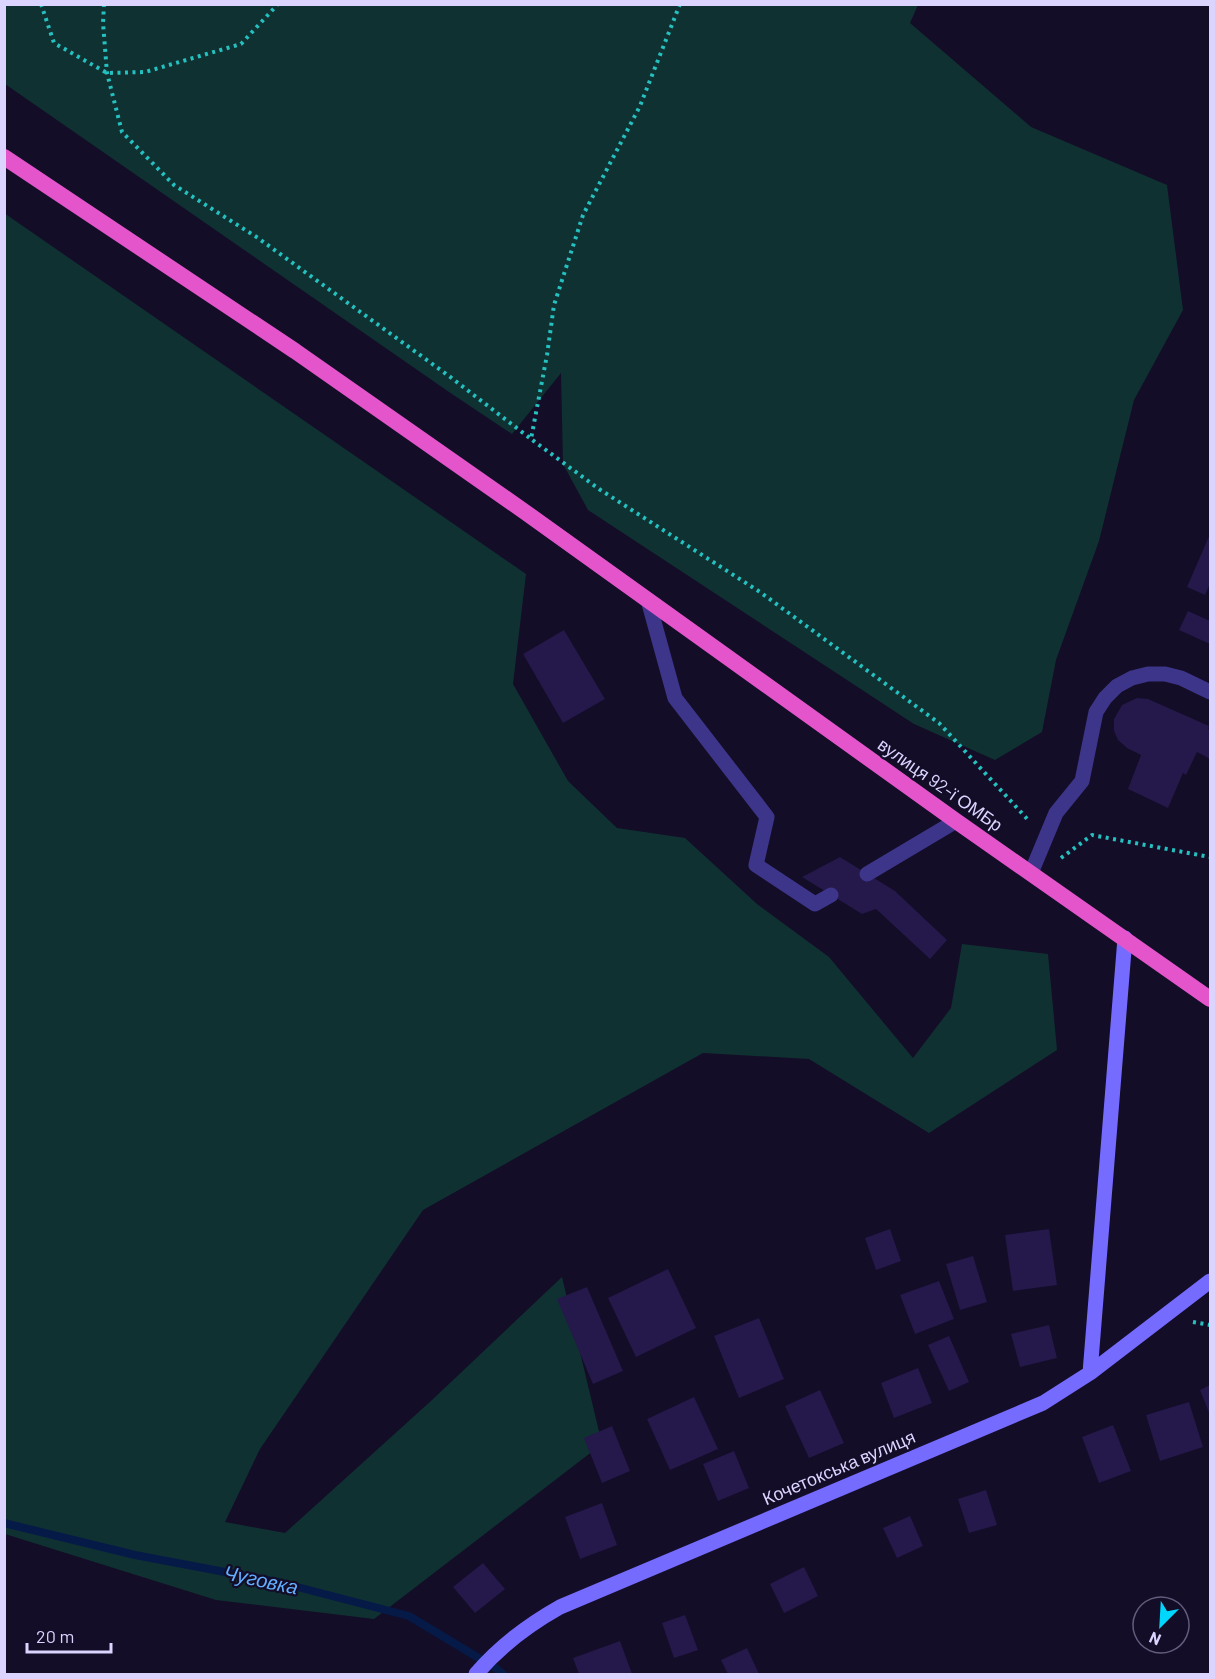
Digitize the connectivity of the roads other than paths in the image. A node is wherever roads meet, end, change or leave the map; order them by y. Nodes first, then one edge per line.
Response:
1 (4, 157) edge
2 (648, 600) junction
3 (1210, 692) edge
4 (956, 821) junction
5 (867, 873) dead end
6 (1034, 875) junction
7 (831, 895) dead end
8 (1125, 939) junction
9 (1210, 999) edge
10 (1210, 1281) edge
11 (1090, 1373) junction
12 (477, 1674) edge

1 - 2 highway, вулиця 92-ї ОМБр
2 - 4 highway, вулиця 92-ї ОМБр
2 - 7 lane
3 - 6 lane
4 - 5 lane
4 - 6 highway, вулиця 92-ї ОМБр
6 - 8 highway, вулиця 92-ї ОМБр
8 - 9 highway, вулиця 92-ї ОМБр
8 - 11 main road
10 - 11 main road, Кочетокська вулиця
11 - 12 main road, Кочетокська вулиця

